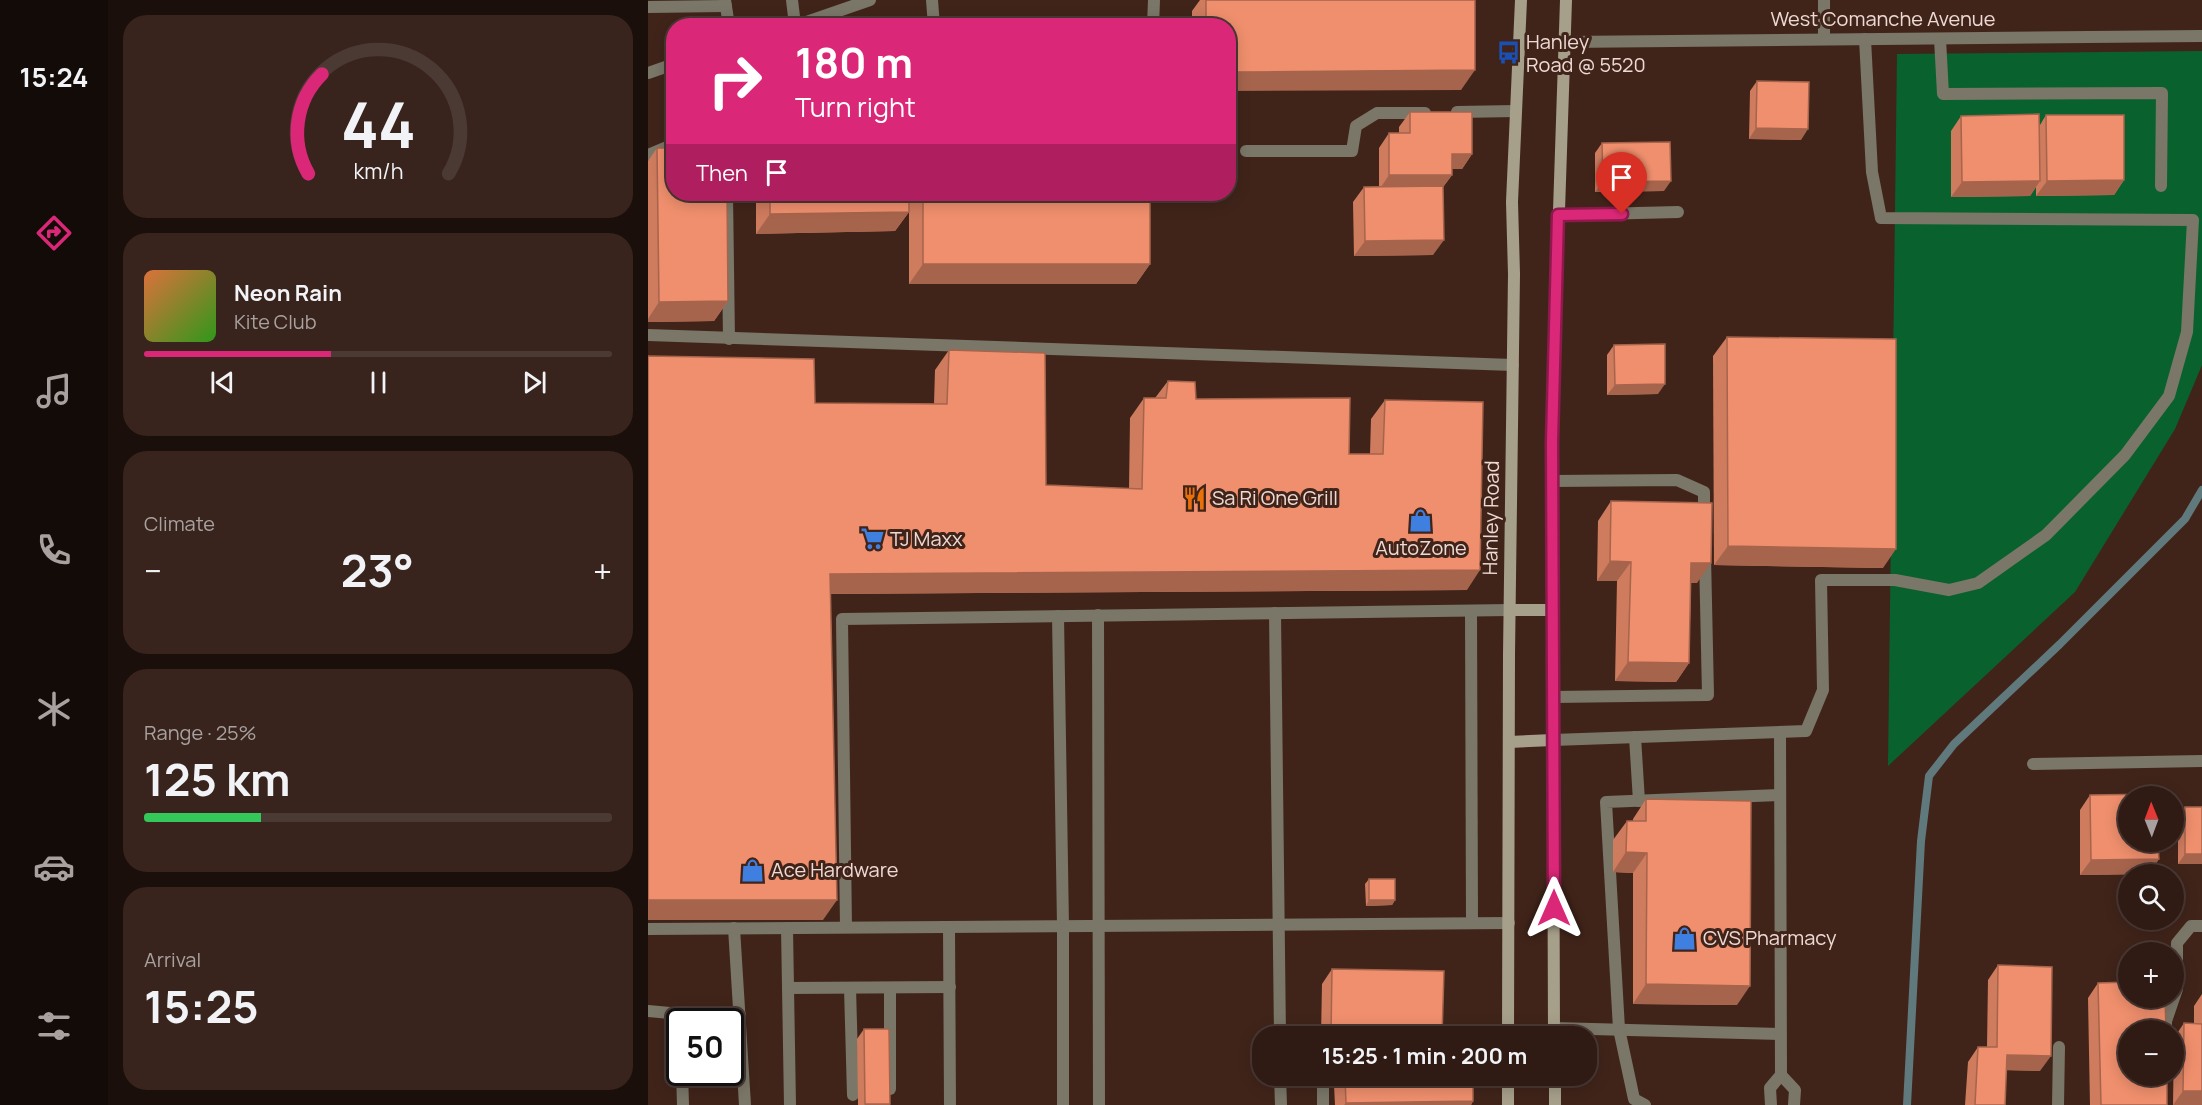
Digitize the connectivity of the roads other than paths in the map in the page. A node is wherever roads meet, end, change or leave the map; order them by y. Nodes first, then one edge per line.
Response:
1 (792, 0) edge
2 (870, 0) edge
3 (932, 0) edge
4 (1154, 0) edge
5 (1521, 0) edge
6 (1566, 0) edge
7 (1824, 0) edge
8 (725, 3) edge
9 (648, 7) edge
10 (728, 18) edge
11 (794, 18) edge
12 (816, 18) edge
13 (933, 18) edge
14 (1153, 18) edge
15 (2202, 36) edge
16 (1824, 38) junction
17 (1865, 39) junction
18 (1940, 39) junction
19 (1564, 42) junction
20 (666, 67) edge
21 (648, 73) edge
22 (1516, 111) junction
23 (666, 147) edge
24 (1246, 151) dead end
25 (648, 155) edge
26 (2162, 186) dead end
27 (728, 201) edge
28 (1678, 213) dead end
29 (1558, 215) junction
30 (648, 335) edge
31 (729, 339) junction
32 (1513, 365) junction
33 (1552, 481) junction
34 (1510, 610) junction
35 (1553, 610) junction
36 (1471, 611) junction
37 (1275, 613) junction
38 (1098, 615) junction
39 (1058, 616) junction
40 (1553, 697) junction
41 (1780, 732) junction
42 (1635, 737) junction
43 (1553, 741) junction
44 (1509, 742) junction
45 (2202, 761) edge
46 (2033, 764) dead end
47 (1779, 795) junction
48 (1639, 801) junction
49 (1473, 923) junction
50 (1509, 923) junction
51 (1278, 925) junction
52 (1063, 926) junction
53 (1097, 926) junction
54 (2202, 926) edge
55 (846, 927) junction
56 (949, 927) junction
57 (734, 928) junction
58 (787, 928) junction
59 (648, 929) edge
60 (950, 987) junction
61 (788, 988) junction
62 (850, 988) junction
63 (890, 988) junction
64 (740, 1008) edge
65 (648, 1011) edge
66 (666, 1015) edge
67 (2166, 1020) edge
68 (1280, 1026) edge
69 (1508, 1026) edge
70 (1554, 1026) edge
71 (1619, 1029) junction
72 (1597, 1030) edge
73 (1780, 1034) junction
74 (2059, 1047) dead end
75 (1781, 1075) junction
76 (682, 1086) edge
77 (744, 1086) edge
78 (1280, 1086) edge
79 (1323, 1086) edge
80 (1508, 1086) edge
81 (1555, 1086) edge
82 (890, 1094) edge
83 (853, 1095) dead end
84 (683, 1105) edge
85 (745, 1105) edge
86 (790, 1105) edge
87 (950, 1105) edge
88 (1063, 1105) edge
89 (1099, 1105) edge
90 (1281, 1105) edge
91 (1323, 1105) edge
92 (1508, 1105) edge
93 (1555, 1105) edge
94 (1645, 1105) edge
95 (1771, 1105) edge
96 (1794, 1105) edge
97 (2058, 1105) edge

1 - 11 street
2 - 12 street
3 - 13 street
4 - 14 street
5 - 22 main road, Hanley Road
6 - 19 main road
7 - 16 street
8 - 9 street
8 - 10 street
15 - 18 street, West Comanche Avenue
16 - 17 street, West Comanche Avenue
16 - 19 street, West Comanche Avenue
17 - 18 street, West Comanche Avenue
17 - 41 street
18 - 26 street
19 - 29 main road
20 - 21 street
22 - 24 street
22 - 32 main road, Hanley Road
23 - 25 street
27 - 31 street
28 - 29 street
29 - 33 main road
30 - 31 street
31 - 32 street
32 - 34 main road, Hanley Road
33 - 35 main road
33 - 40 street
34 - 35 main road
34 - 36 street
34 - 44 main road, Hanley Road
35 - 40 main road
36 - 37 street
36 - 49 street
37 - 38 street
37 - 51 street
38 - 39 street
38 - 53 street
39 - 52 street
39 - 55 street
40 - 43 main road
41 - 42 street
41 - 47 street
42 - 43 street
42 - 48 street
43 - 44 main road
43 - 70 main road
44 - 50 main road, Hanley Road
45 - 46 street
47 - 48 street
47 - 73 street
48 - 71 street
49 - 50 street
49 - 51 street
50 - 69 main road, Hanley Road
51 - 53 street
51 - 68 street
52 - 53 street
52 - 56 street
52 - 88 street
53 - 89 street
54 - 67 street
55 - 56 street
55 - 58 street
56 - 60 street
57 - 58 street
57 - 59 street
57 - 64 street
58 - 61 street
60 - 63 street
60 - 87 street
61 - 62 street
61 - 86 street
62 - 63 street
62 - 83 street
63 - 82 street
65 - 66 street
71 - 72 street
71 - 73 street
71 - 94 street
73 - 75 street
74 - 97 street
75 - 95 street
75 - 96 street
76 - 84 street
77 - 85 street
78 - 90 street
79 - 91 street
80 - 92 main road
81 - 93 main road

